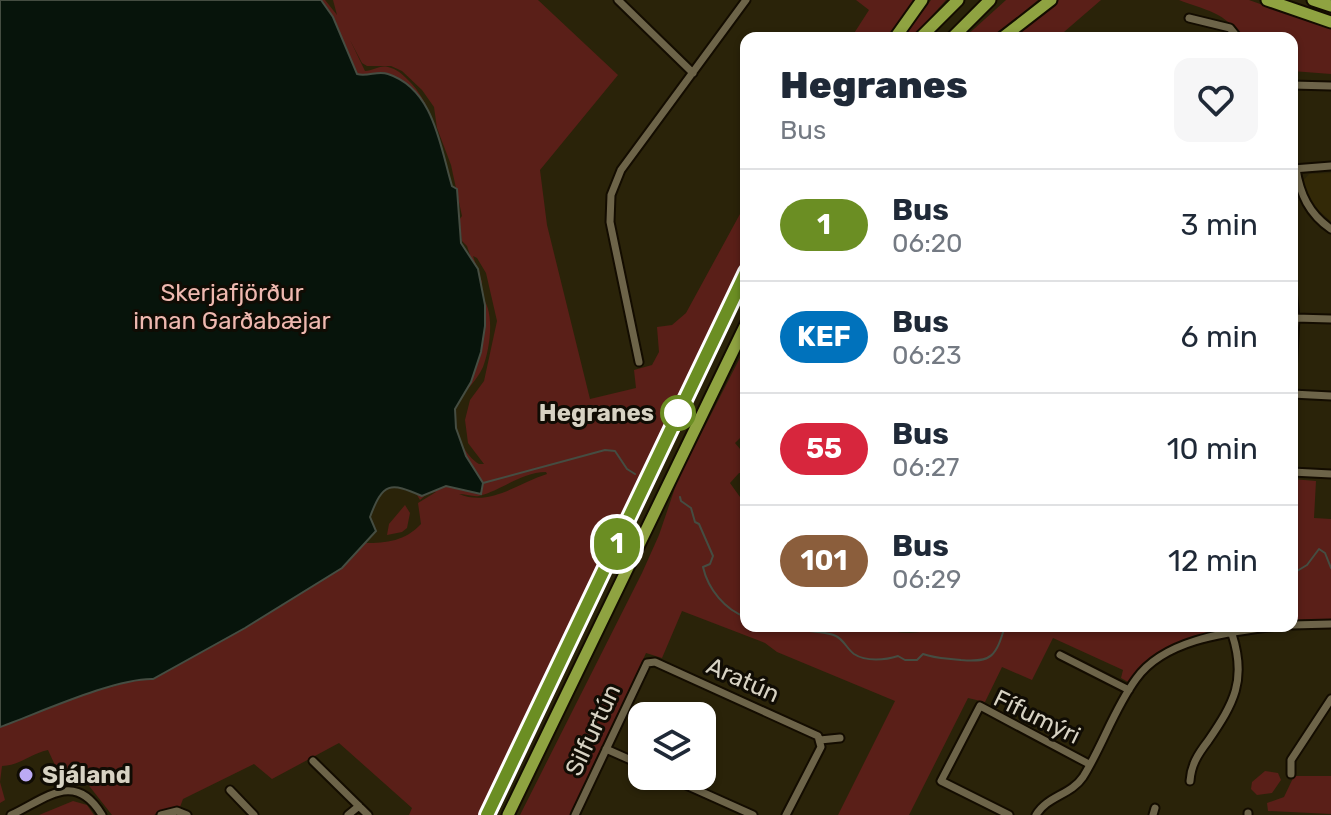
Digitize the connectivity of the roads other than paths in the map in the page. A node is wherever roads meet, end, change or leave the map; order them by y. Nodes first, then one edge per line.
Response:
1 (618, 0) edge
2 (746, 0) edge
3 (922, 0) edge
4 (958, 0) edge
5 (990, 0) edge
6 (1051, 0) edge
7 (1267, 0) edge
8 (1313, 0) edge
9 (1331, 6) edge
10 (1189, 18) dead end
11 (1331, 22) edge
12 (899, 32) edge
13 (926, 32) edge
14 (958, 32) edge
15 (1010, 32) edge
16 (1233, 32) edge
17 (693, 73) junction
18 (1298, 85) edge
19 (1331, 86) edge
20 (1331, 166) edge
21 (1298, 169) edge
22 (1298, 180) edge
23 (1331, 229) edge
24 (740, 285) edge
25 (1298, 318) edge
26 (1331, 319) edge
27 (740, 336) edge
28 (639, 362) dead end
29 (1298, 394) edge
30 (1331, 396) edge
31 (1298, 472) edge
32 (1331, 474) edge
33 (1331, 624) edge
34 (1298, 625) edge
35 (1243, 632) edge
36 (1232, 634) junction
37 (1060, 655) dead end
38 (647, 663) joint
39 (1129, 690) junction
40 (1331, 699) edge
41 (840, 738) dead end
42 (820, 740) junction
43 (606, 749) junction
44 (628, 759) edge
45 (313, 761) dead end
46 (1089, 764) junction
47 (1291, 774) dead end
48 (1190, 781) dead end
49 (230, 790) dead end
50 (697, 790) edge
51 (359, 806) junction
52 (11, 815) edge
53 (102, 815) edge
54 (161, 815) edge
55 (187, 815) edge
56 (254, 815) edge
57 (348, 815) edge
58 (368, 815) edge
59 (487, 815) edge
60 (508, 815) edge
61 (575, 815) edge
62 (753, 815) edge
63 (786, 815) edge
64 (1009, 815) edge
65 (1036, 815) edge

1 - 17 street
2 - 17 street
3 - 12 main road
4 - 13 main road
5 - 14 main road
6 - 15 main road
7 - 11 main road
8 - 9 main road
10 - 16 street
17 - 28 street
18 - 19 street
20 - 21 street
22 - 23 street
24 - 59 main road
25 - 26 street
27 - 60 main road
29 - 30 street
31 - 32 street
33 - 34 street
35 - 36 street
36 - 39 street
36 - 48 street
37 - 39 street
38 - 42 street, Aratún
38 - 43 street, Silfurtún
39 - 46 street
40 - 47 street
41 - 42 street
42 - 63 street
43 - 44 street
43 - 61 street, Silfurtún
45 - 51 street
46 - 64 street, Fífumýri
46 - 65 street
49 - 56 street
50 - 62 street
51 - 57 street
51 - 58 street
52 - 53 street
54 - 55 street

